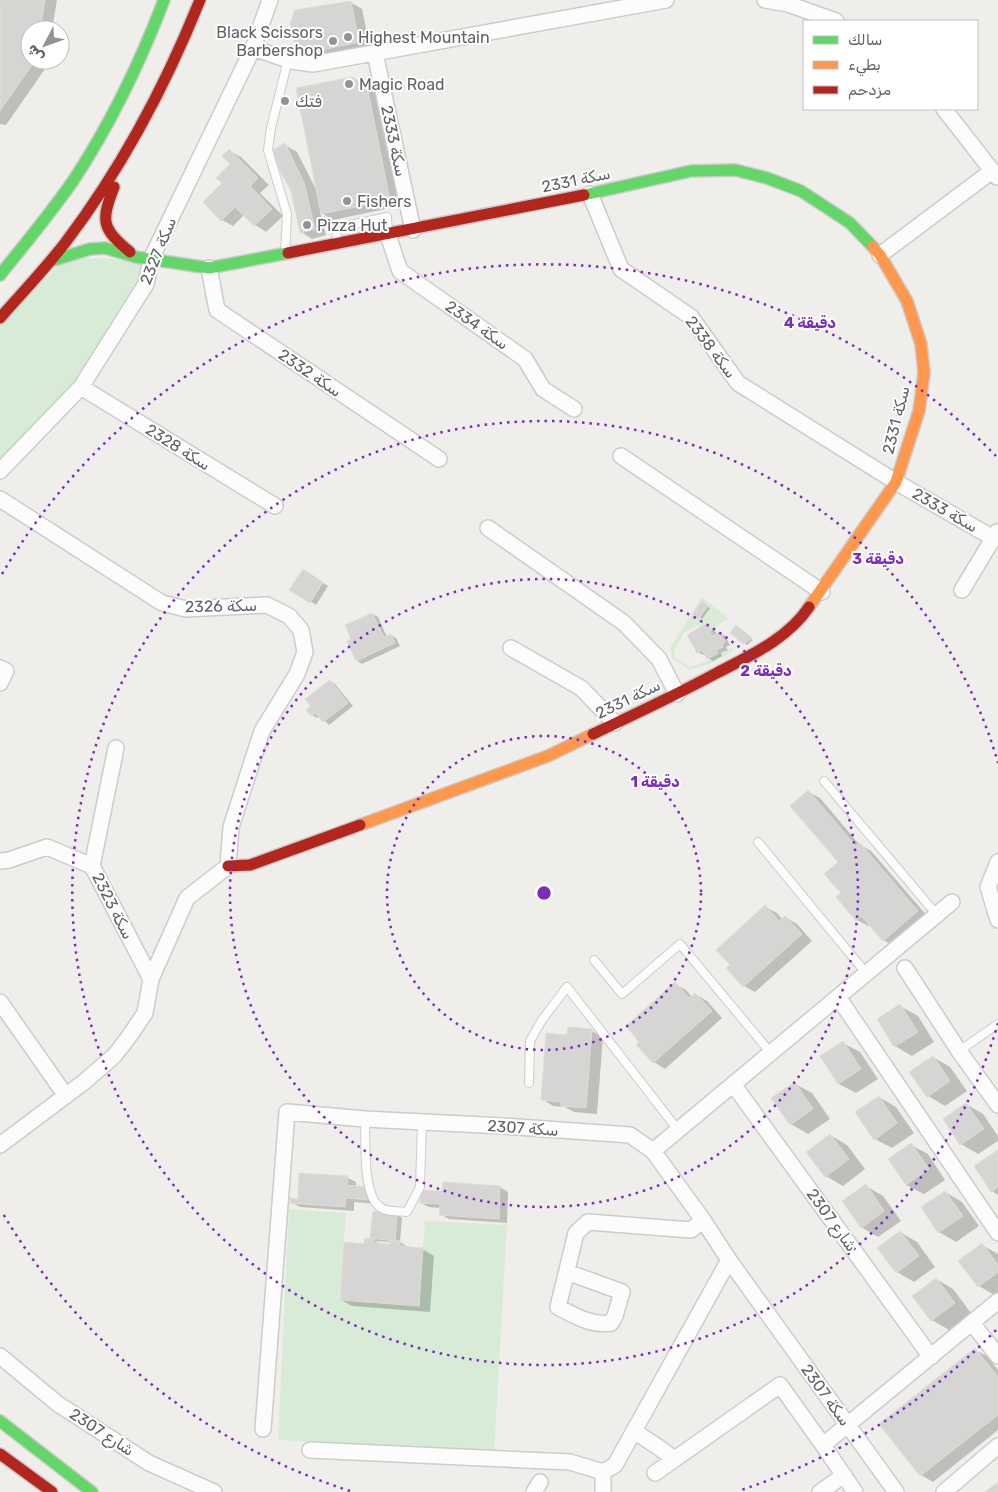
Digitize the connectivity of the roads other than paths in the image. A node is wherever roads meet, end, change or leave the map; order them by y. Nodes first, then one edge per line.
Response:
1 (164, 0) edge
2 (200, 0) edge
3 (270, 0) edge
4 (666, 0) edge
5 (765, 0) edge
6 (833, 20) edge
7 (253, 48) junction
8 (375, 53) junction
9 (288, 60) junction
10 (945, 110) edge
11 (143, 122) junction
12 (995, 175) edge
13 (590, 194) junction
14 (413, 230) junction
15 (388, 235) junction
16 (337, 244) junction
17 (285, 254) junction
18 (880, 255) junction
19 (136, 257) junction
20 (152, 259) junction
21 (50, 261) junction
22 (209, 268) junction
23 (0, 275) edge
24 (0, 318) edge
25 (81, 387) junction
26 (574, 409) dead end
27 (621, 456) dead end
28 (439, 459) dead end
29 (0, 471) edge
30 (896, 482) junction
31 (0, 499) edge
32 (275, 506) dead end
33 (488, 528) dead end
34 (995, 534) edge
35 (962, 590) dead end
36 (822, 592) junction
37 (511, 648) dead end
38 (0, 668) edge
39 (0, 683) edge
40 (677, 694) junction
41 (615, 723) junction
42 (116, 748) dead end
43 (824, 781) dead end
44 (758, 842) dead end
45 (0, 860) edge
46 (998, 862) edge
47 (92, 866) junction
48 (228, 866) junction
49 (952, 902) dead end
50 (937, 915) junction
51 (998, 920) edge
52 (594, 960) dead end
53 (905, 968) dead end
54 (866, 973) junction
55 (151, 979) junction
56 (838, 997) junction
57 (0, 1002) edge
58 (998, 1024) edge
59 (960, 1051) junction
60 (770, 1052) junction
61 (529, 1083) dead end
62 (732, 1084) junction
63 (66, 1096) junction
64 (998, 1105) edge
65 (366, 1119) junction
66 (422, 1122) junction
67 (678, 1130) junction
68 (0, 1145) edge
69 (653, 1151) junction
70 (703, 1220) junction
71 (998, 1233) edge
72 (729, 1260) junction
73 (567, 1272) dead end
74 (998, 1301) edge
75 (972, 1323) junction
76 (0, 1356) edge
77 (998, 1356) edge
78 (931, 1357) junction
79 (0, 1421) edge
80 (848, 1425) junction
81 (263, 1429) dead end
82 (634, 1431) junction
83 (823, 1445) junction
84 (310, 1450) dead end
85 (997, 1450) edge
86 (0, 1454) edge
87 (674, 1459) junction
88 (603, 1472) junction
89 (655, 1473) dead end
90 (844, 1475) junction
91 (52, 1492) edge
92 (92, 1492) edge
93 (214, 1492) edge
94 (603, 1492) edge
95 (820, 1492) edge
96 (855, 1492) edge
97 (896, 1492) edge
98 (944, 1492) edge

1 - 23 street
2 - 11 street
3 - 7 street, سكة 2327
4 - 8 street
5 - 6 street
7 - 9 street
7 - 20 street, سكة 2327
8 - 9 street
8 - 14 street, سكة 2333
9 - 17 lane
10 - 12 street
11 - 19 street
11 - 21 street
12 - 18 street
13 - 14 street, سكة 2331
13 - 18 street, سكة 2331
13 - 30 street, سكة 2338
14 - 15 street, سكة 2331
15 - 16 street, سكة 2331
15 - 16 lane
15 - 26 street, سكة 2334
16 - 17 street, سكة 2331
17 - 22 street, سكة 2331
18 - 30 street, سكة 2331
19 - 20 street, سكة 2331
19 - 21 street, سكة 2331
20 - 22 street, سكة 2331
20 - 25 street, سكة 2327
21 - 24 street
22 - 28 street, سكة 2332
25 - 29 street, سكة 2327
25 - 32 street, سكة 2328
27 - 36 street
30 - 34 street, سكة 2333
30 - 36 street, سكة 2331
31 - 48 street, سكة 2326
33 - 40 street
34 - 35 street, سكة 2333
36 - 40 street, سكة 2331
37 - 41 street
38 - 39 street
40 - 41 street, سكة 2331
41 - 48 street, سكة 2331
42 - 47 street
43 - 50 lane
44 - 54 lane
45 - 47 street, سكة 2323
46 - 51 street
47 - 55 street, سكة 2323
48 - 55 street
49 - 50 street
50 - 54 street
52 - 60 lane
53 - 59 street
54 - 56 street
55 - 63 street
56 - 60 street
56 - 71 street
57 - 63 street
58 - 59 lane
59 - 64 street
60 - 62 street
61 - 67 lane
62 - 67 street
62 - 78 street, 2307 شارع
63 - 68 street
65 - 66 street, سكة 2307
65 - 66 lane
65 - 81 street, سكة 2307
66 - 69 street, سكة 2307
67 - 69 street
69 - 70 street, سكة 2307
70 - 72 street, سكة 2307
70 - 73 street
72 - 80 street, سكة 2307
72 - 82 street
74 - 75 street
75 - 77 street
75 - 78 street
76 - 93 street, 2307 شارع
78 - 80 street
79 - 92 street
80 - 83 street
80 - 97 street, سكة 2307
82 - 87 street
82 - 88 street
83 - 87 street
83 - 90 street
84 - 88 street
85 - 98 street
86 - 91 street
87 - 89 street
88 - 94 street
90 - 95 street
90 - 96 street

